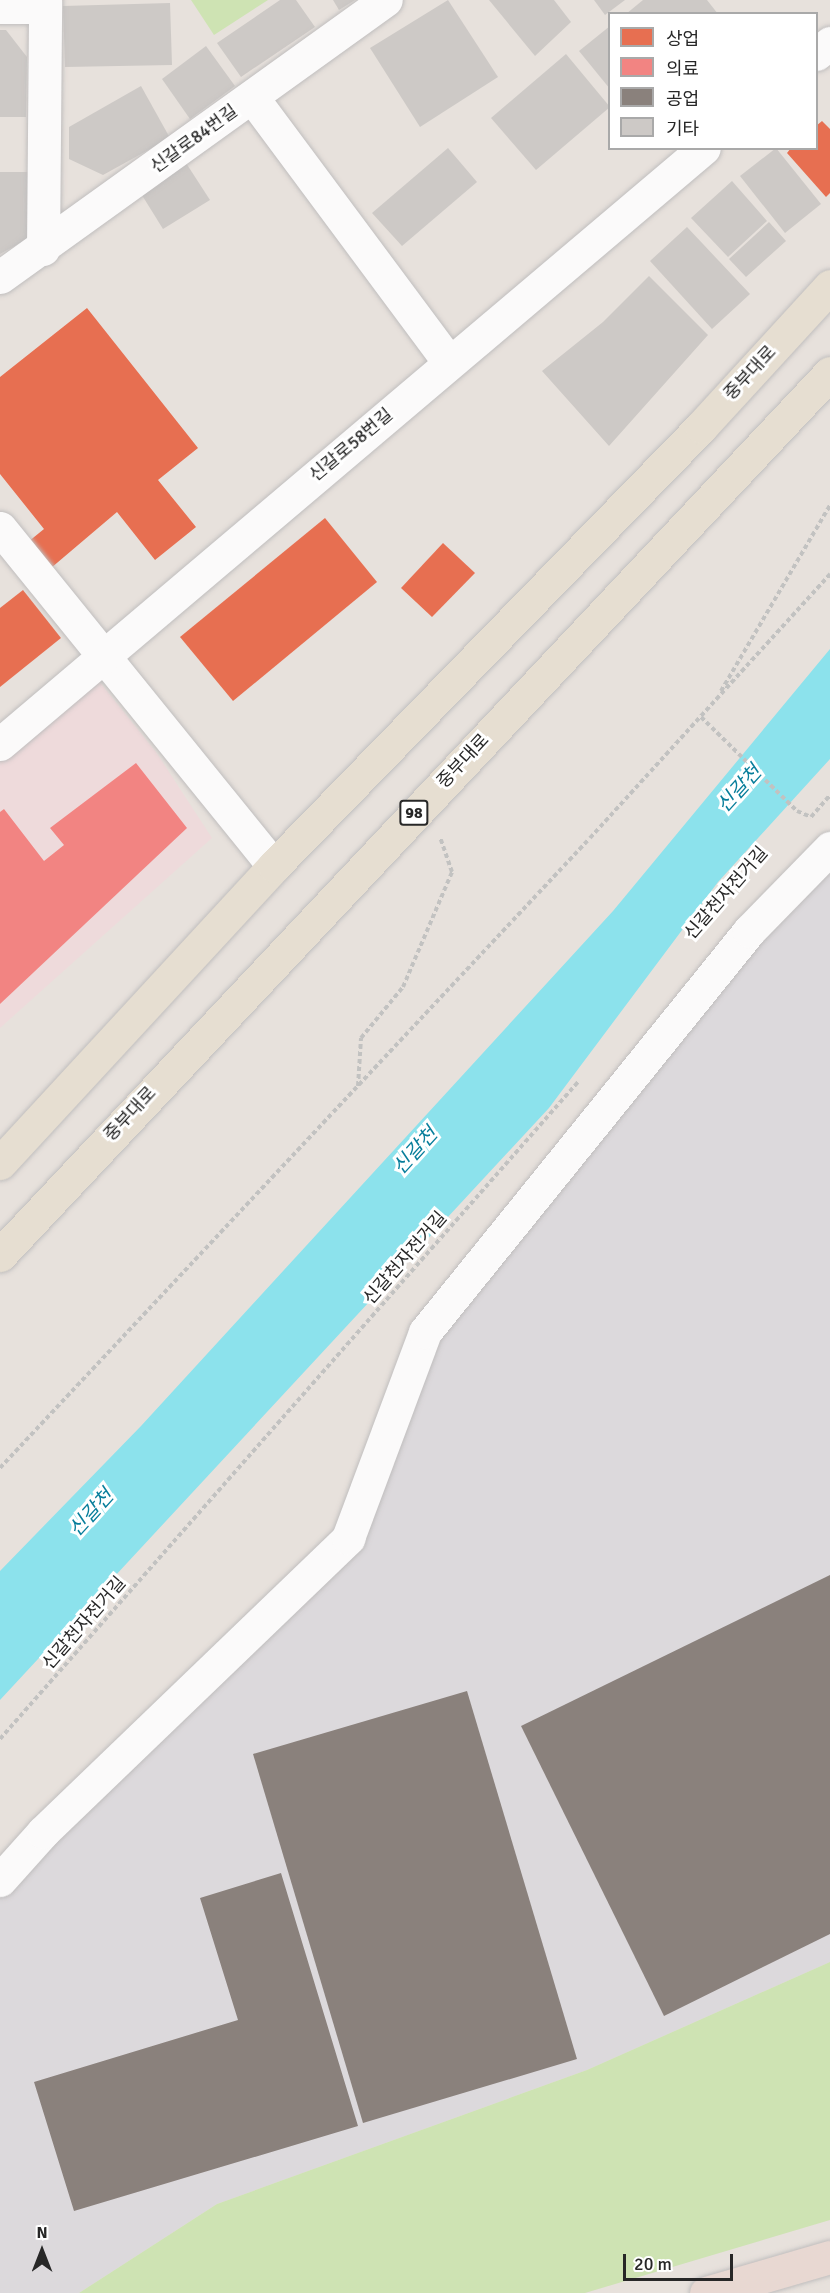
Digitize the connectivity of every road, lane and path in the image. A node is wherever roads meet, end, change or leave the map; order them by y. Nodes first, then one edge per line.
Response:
1 (386, 0) edge
2 (45, 4) edge
3 (0, 7) edge
4 (830, 43) edge
5 (818, 52) edge
6 (252, 97) junction
7 (702, 150) edge
8 (43, 249) junction
9 (0, 277) edge
10 (830, 286) edge
11 (449, 362) junction
12 (830, 373) edge
13 (830, 505) edge
14 (0, 528) edge
15 (830, 574) edge
16 (101, 657) junction
17 (716, 700) junction
18 (700, 717) junction
19 (0, 744) edge
20 (830, 795) edge
21 (425, 800) junction
22 (811, 817) junction
23 (803, 826) dead end
24 (830, 848) edge
25 (274, 866) junction
26 (583, 1077) dead end
27 (358, 1086) junction
28 (0, 1163) edge
29 (0, 1255) edge
30 (0, 1468) edge
31 (0, 1739) edge
32 (0, 1880) edge
33 (830, 2257) edge
34 (706, 2293) edge

1 - 6 street, 신갈로84번길
2 - 3 street
2 - 8 street
4 - 5 street
6 - 8 street, 신갈로84번길
6 - 11 street
7 - 11 street, 신갈로58번길
8 - 9 street, 신갈로84번길
10 - 25 main road, 중부대로
11 - 16 street, 신갈로58번길
12 - 21 main road, 중부대로 / 98
13 - 17 path
14 - 16 street
15 - 17 path
16 - 19 street, 신갈로58번길
16 - 25 street
17 - 18 path
18 - 22 path
18 - 27 path
20 - 22 path
21 - 27 path
21 - 29 main road, 중부대로 / 98
22 - 23 path
24 - 32 street
25 - 28 main road, 중부대로
26 - 31 path, 신갈천자전거길
27 - 30 path
33 - 34 highway

